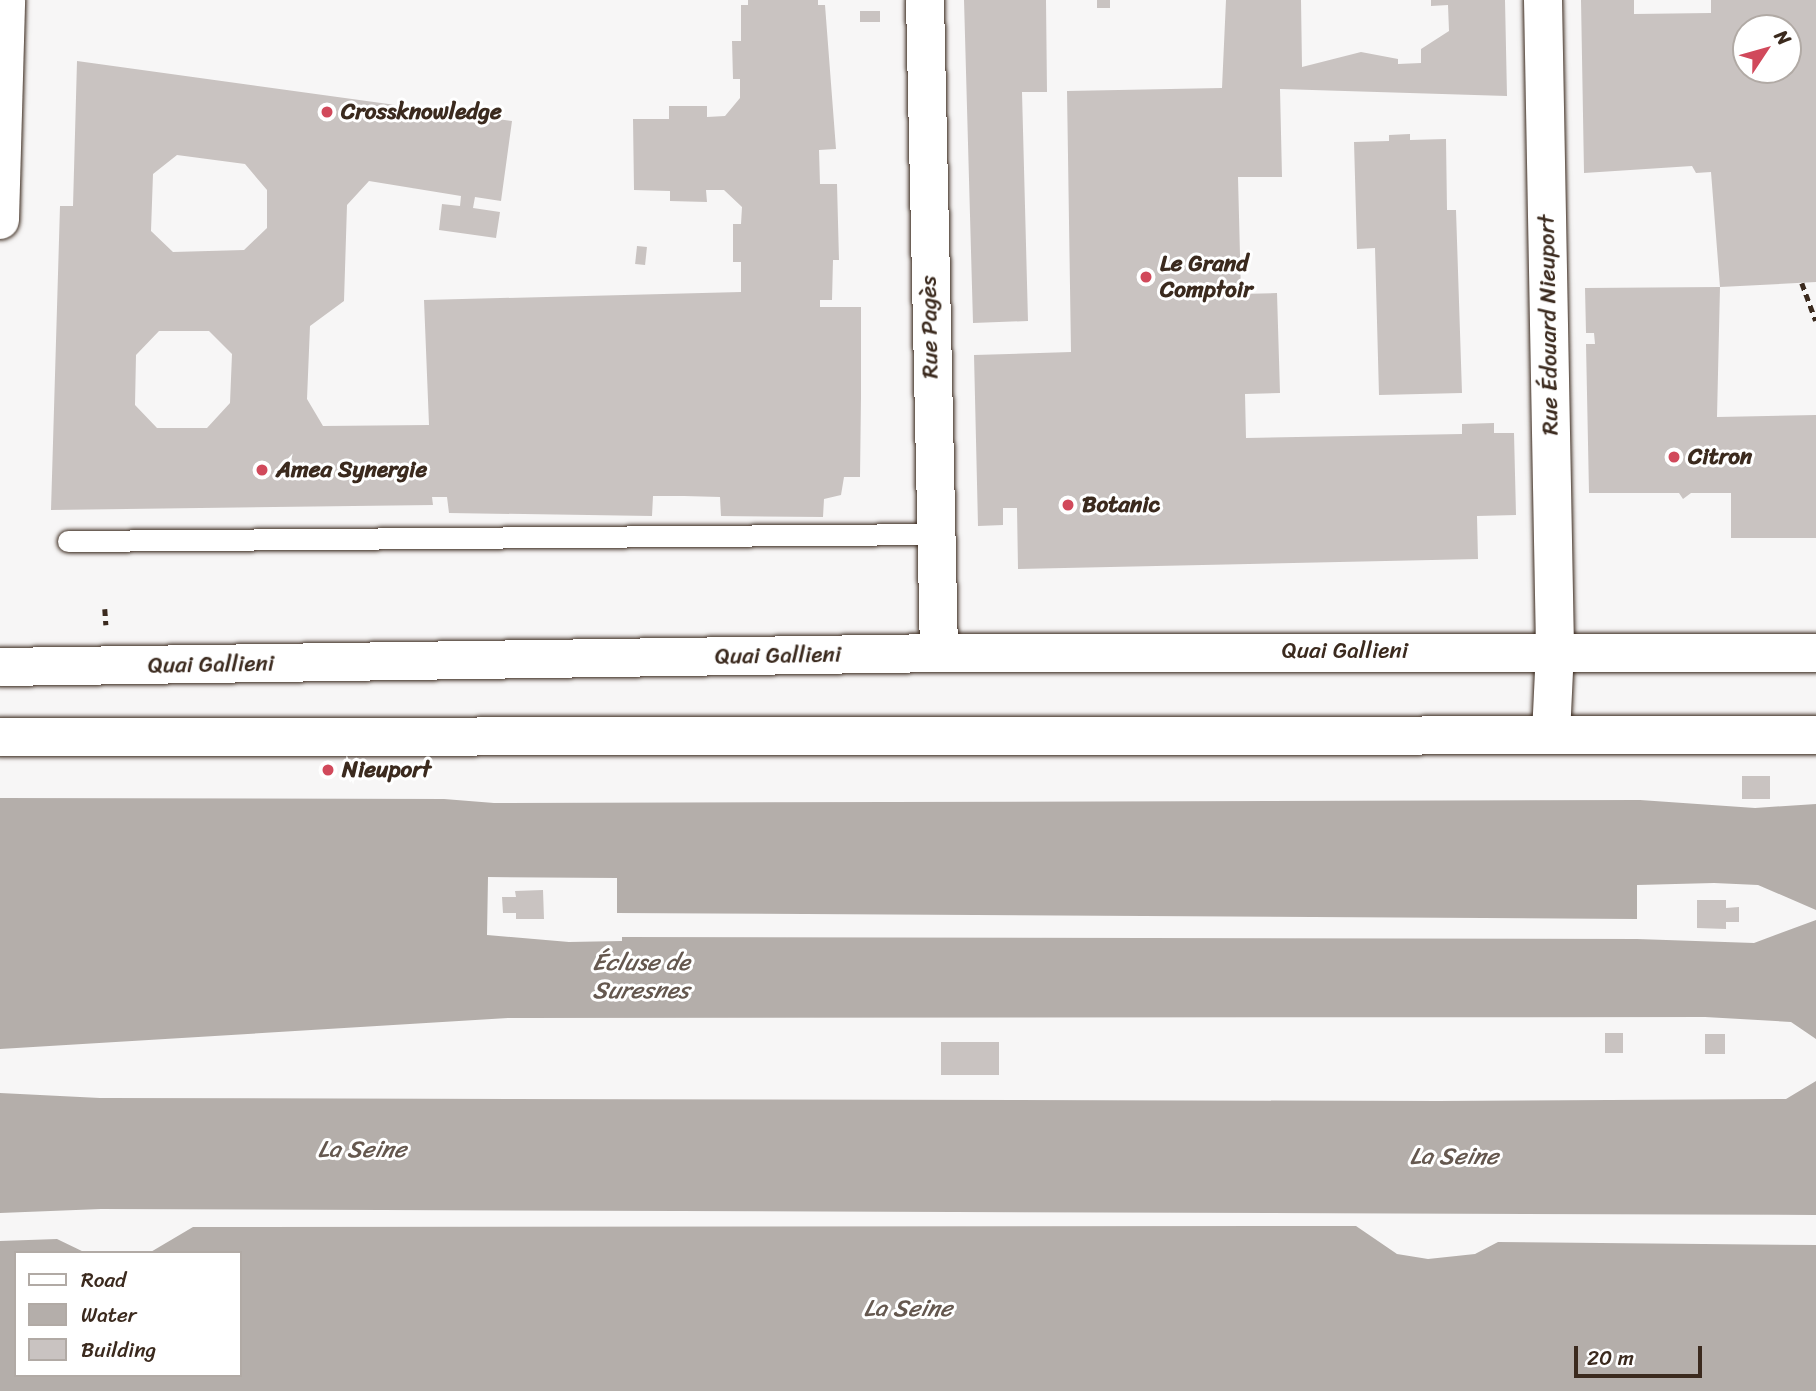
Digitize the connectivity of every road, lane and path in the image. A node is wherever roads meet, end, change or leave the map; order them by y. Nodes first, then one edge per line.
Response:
1 (6, 0) edge
2 (925, 0) edge
3 (1543, 0) edge
4 (0, 220) edge
5 (1802, 283) dead end
6 (1816, 321) edge
7 (68, 541) dead end
8 (937, 553) junction
9 (1555, 650) junction
10 (939, 653) junction
11 (1816, 653) edge
12 (0, 667) edge
13 (1551, 735) junction
14 (1816, 735) edge
15 (0, 737) edge

1 - 4 main road
2 - 8 main road, Rue Pagès
3 - 9 main road, Rue Édouard Nieuport
5 - 6 path
7 - 8 lane
8 - 10 main road, Rue Pagès
9 - 10 main road, Quai Gallieni
9 - 11 main road, Quai Gallieni
9 - 13 main road
10 - 12 main road, Quai Gallieni
13 - 14 main road
13 - 15 main road

